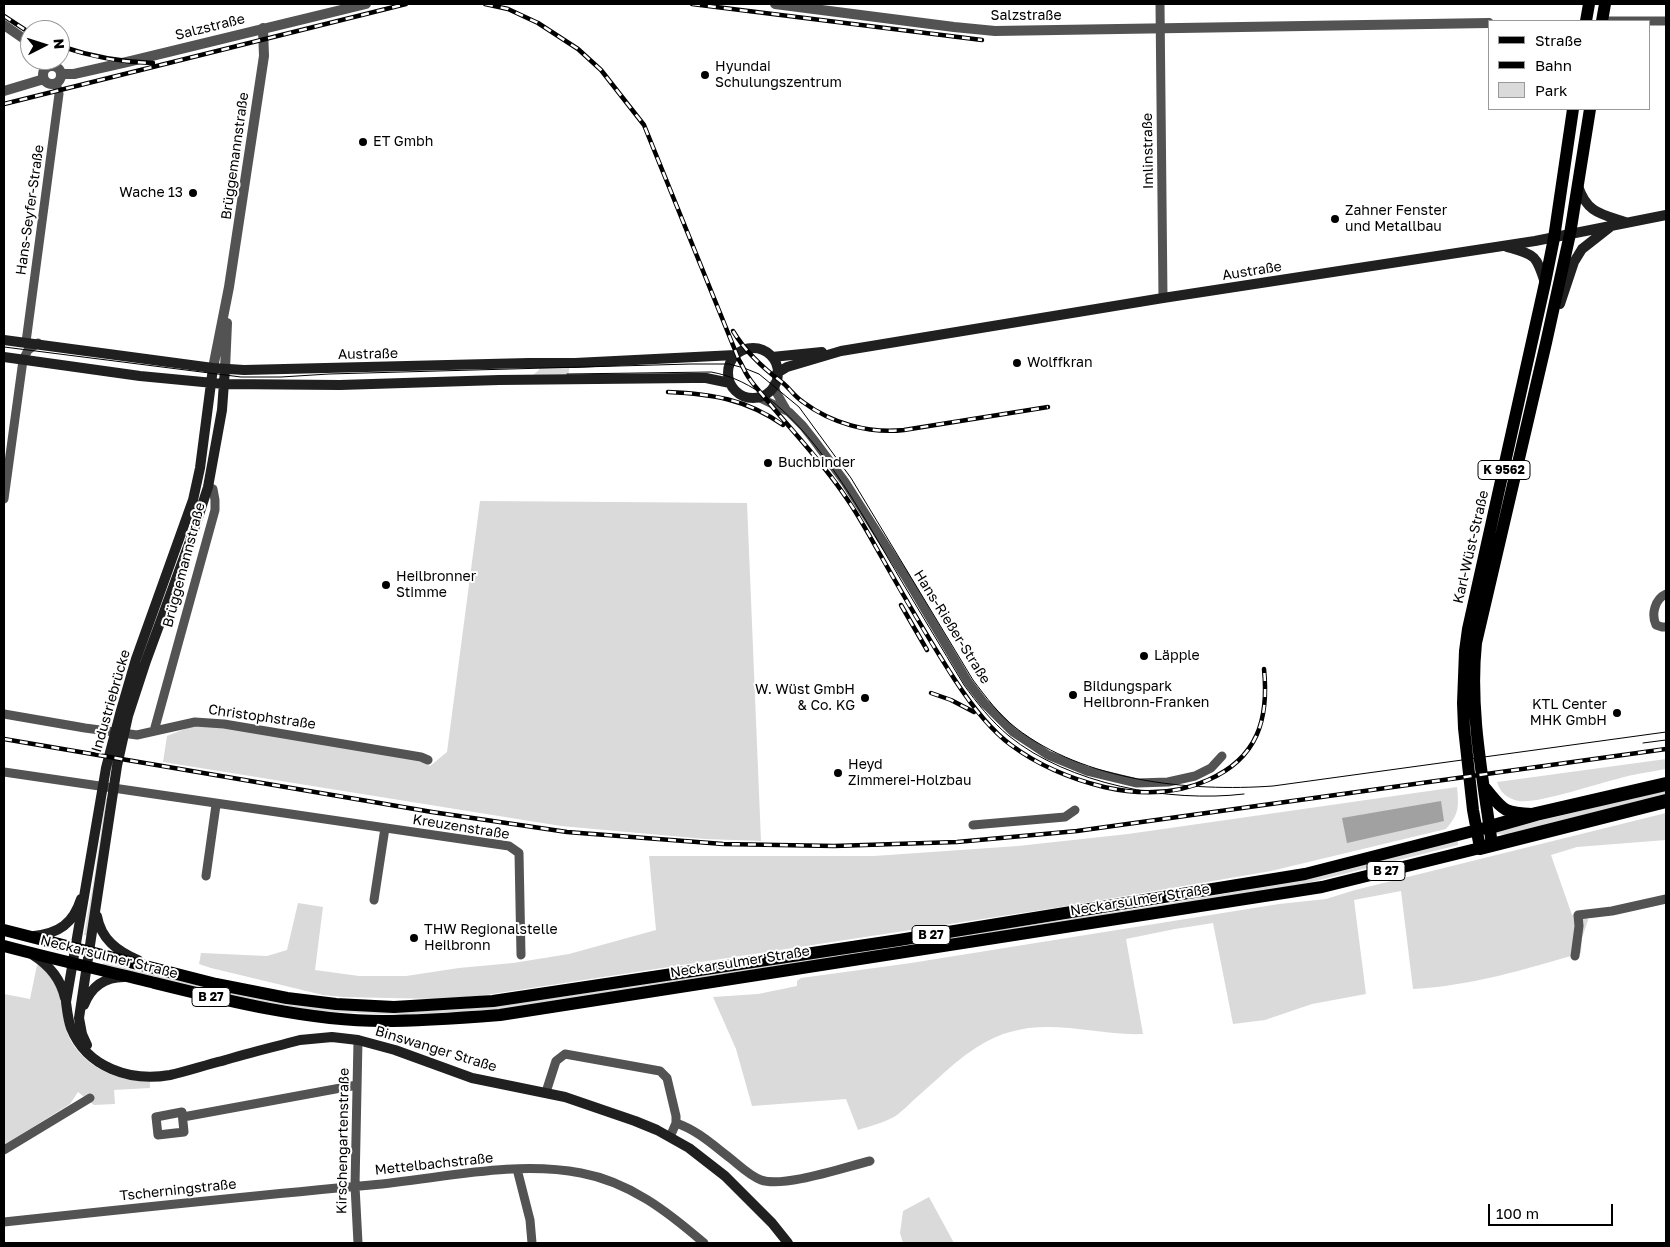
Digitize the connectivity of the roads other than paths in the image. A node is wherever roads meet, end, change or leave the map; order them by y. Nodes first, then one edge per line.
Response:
1 (366, 4) edge
2 (775, 4) edge
3 (1160, 4) edge
4 (1589, 4) edge
5 (1605, 4) edge
6 (795, 5) edge
7 (1586, 20) edge
8 (1601, 20) edge
9 (1650, 21) edge
10 (1666, 21) edge
11 (1488, 23) edge
12 (4, 25) edge
13 (263, 28) junction
14 (1160, 28) junction
15 (20, 36) edge
16 (45, 70) edge
17 (57, 70) edge
18 (58, 78) junction
19 (44, 79) junction
20 (4, 91) edge
21 (1573, 110) edge
22 (1590, 110) edge
23 (1578, 186) junction
24 (1666, 214) edge
25 (1626, 222) junction
26 (1613, 225) junction
27 (1570, 234) junction
28 (1554, 238) junction
29 (1504, 246) junction
30 (1545, 283) junction
31 (229, 288) junction
32 (1163, 298) junction
33 (4, 340) edge
34 (26, 342) junction
35 (1546, 343) junction
36 (38, 344) junction
37 (841, 351) junction
38 (735, 355) junction
39 (4, 357) edge
40 (772, 357) junction
41 (23, 360) junction
42 (214, 368) junction
43 (225, 369) junction
44 (777, 373) junction
45 (730, 383) junction
46 (211, 384) junction
47 (224, 384) junction
48 (774, 384) junction
49 (758, 397) junction
50 (787, 411) junction
51 (200, 468) joint
52 (208, 487) junction
53 (4, 499) edge
54 (1666, 594) edge
55 (1666, 627) edge
56 (4, 714) edge
57 (124, 715) junction
58 (154, 732) junction
59 (1222, 756) dead end
60 (428, 760) dead end
61 (4, 772) edge
62 (1666, 784) edge
63 (1485, 788) junction
64 (1666, 801) edge
65 (216, 804) junction
66 (105, 806) junction
67 (1075, 810) dead end
68 (1536, 814) junction
69 (973, 825) dead end
70 (385, 828) junction
71 (1483, 829) junction
72 (1486, 846) junction
73 (90, 872) junction
74 (206, 876) dead end
75 (1666, 899) edge
76 (374, 900) dead end
77 (96, 909) junction
78 (4, 930) edge
79 (32, 937) junction
80 (4, 946) edge
81 (76, 948) junction
82 (90, 951) junction
83 (28, 953) junction
84 (521, 956) dead end
85 (1575, 956) dead end
86 (72, 963) junction
87 (87, 967) junction
88 (157, 968) junction
89 (131, 977) junction
90 (66, 1002) junction
91 (79, 1018) junction
92 (358, 1040) junction
93 (94, 1058) junction
94 (357, 1086) junction
95 (546, 1092) junction
96 (90, 1098) dead end
97 (183, 1117) dead end
98 (676, 1123) junction
99 (670, 1137) junction
100 (4, 1150) edge
101 (870, 1161) dead end
102 (516, 1169) junction
103 (355, 1186) junction
104 (4, 1222) edge
105 (358, 1243) edge
106 (532, 1243) edge
107 (704, 1243) edge
108 (788, 1243) edge

1 - 13 street, Salzstraße
2 - 6 street, Salzstraße
3 - 14 street, Imlinstraße
4 - 7 main road
5 - 8 main road
6 - 14 street, Salzstraße
9 - 10 street
11 - 14 street, Salzstraße
12 - 15 street
13 - 18 street, Salzstraße
13 - 31 street, Brüggemannstraße
14 - 32 street, Imlinstraße
16 - 19 street
17 - 18 street
18 - 19 street
18 - 34 street, Hans-Seyfer-Straße
19 - 20 street
21 - 28 main road, Karl-Wüst-Straße / K 9562
22 - 23 main road, Karl-Wüst-Straße / K 9562
23 - 25 main road
23 - 27 main road, Karl-Wüst-Straße / K 9562
24 - 25 main road, Austraße
25 - 26 main road, Austraße
26 - 27 main road, Austraße
26 - 35 main road
27 - 28 main road, Austraße
27 - 35 main road, Karl-Wüst-Straße / K 9562
28 - 29 main road, Austraße
28 - 30 main road, Karl-Wüst-Straße / K 9562
29 - 30 main road
29 - 32 main road, Austraße
30 - 71 main road, Karl-Wüst-Straße / K 9562
31 - 42 street, Brüggemannstraße
31 - 43 street, Brüggemannstraße
32 - 37 main road, Austraße
33 - 34 main road, Austraße
34 - 36 main road, Austraße
35 - 63 main road, Karl-Wüst-Straße / K 9562
36 - 41 street
36 - 42 main road, Austraße
37 - 40 main road, Austraße
37 - 44 main road, Austraße
38 - 40 main road, Austraße
38 - 43 main road, Austraße
38 - 45 main road
39 - 41 main road
40 - 44 main road
41 - 46 main road
41 - 53 street
42 - 43 main road, Austraße
42 - 46 main road, Brüggemannstraße
43 - 47 main road, Brüggemannstraße
44 - 48 main road
45 - 47 main road
45 - 49 main road
46 - 47 main road
46 - 51 main road, Brüggemannstraße
47 - 52 main road, Brüggemannstraße
48 - 49 main road
48 - 50 street, Hans-Rießer-Straße
49 - 50 street, Hans-Rießer-Straße
50 - 59 street, Hans-Rießer-Straße
51 - 57 main road, Industriebrücke
52 - 57 main road, Industriebrücke
52 - 58 street, Brüggemannstraße
54 - 55 street
56 - 58 street, Christophstraße
57 - 66 main road, Industriebrücke
58 - 60 street, Christophstraße
61 - 65 street, Kreuzenstraße
62 - 68 highway, B 27
63 - 68 main road
63 - 71 main road, Karl-Wüst-Straße / K 9562
64 - 72 highway, B 27
65 - 70 street, Kreuzenstraße
65 - 74 street
66 - 73 main road, Industriebrücke
66 - 77 main road, Industriebrücke
67 - 69 street
68 - 71 highway, B 27
70 - 76 street
70 - 84 street, Kreuzenstraße
71 - 72 main road, Karl-Wüst-Straße / K 9562
71 - 88 main road, Neckarsulmer Straße / B 27
72 - 89 main road, Neckarsulmer Straße / B 27
73 - 79 main road
73 - 81 main road, Industriebrücke
75 - 85 street
77 - 82 main road, Industriebrücke
77 - 88 main road
78 - 79 main road, Neckarsulmer Straße / B 27
79 - 81 main road, Neckarsulmer Straße / B 27
80 - 83 main road, Neckarsulmer Straße / B 27
81 - 82 main road, Neckarsulmer Straße / B 27
81 - 86 main road, Binswanger Straße
82 - 87 main road
82 - 88 main road, Neckarsulmer Straße / B 27
83 - 86 main road, Neckarsulmer Straße / B 27
83 - 90 main road
86 - 87 main road, Neckarsulmer Straße / B 27
86 - 90 main road, Binswanger Straße
87 - 89 main road, Neckarsulmer Straße / B 27
87 - 91 main road
89 - 91 main road
90 - 93 main road, Binswanger Straße
91 - 93 main road
92 - 93 main road, Binswanger Straße
92 - 94 street, Kirschengartenstraße
92 - 95 main road, Binswanger Straße
94 - 97 street
94 - 103 street, Kirschengartenstraße
95 - 98 street
95 - 99 main road, Binswanger Straße
96 - 100 street
98 - 99 street
98 - 101 street
99 - 108 main road, Binswanger Straße
102 - 103 street, Mettelbachstraße
102 - 106 street
102 - 107 street, Mettelbachstraße
103 - 104 street, Tscherningstraße
103 - 105 street, Kirschengartenstraße

